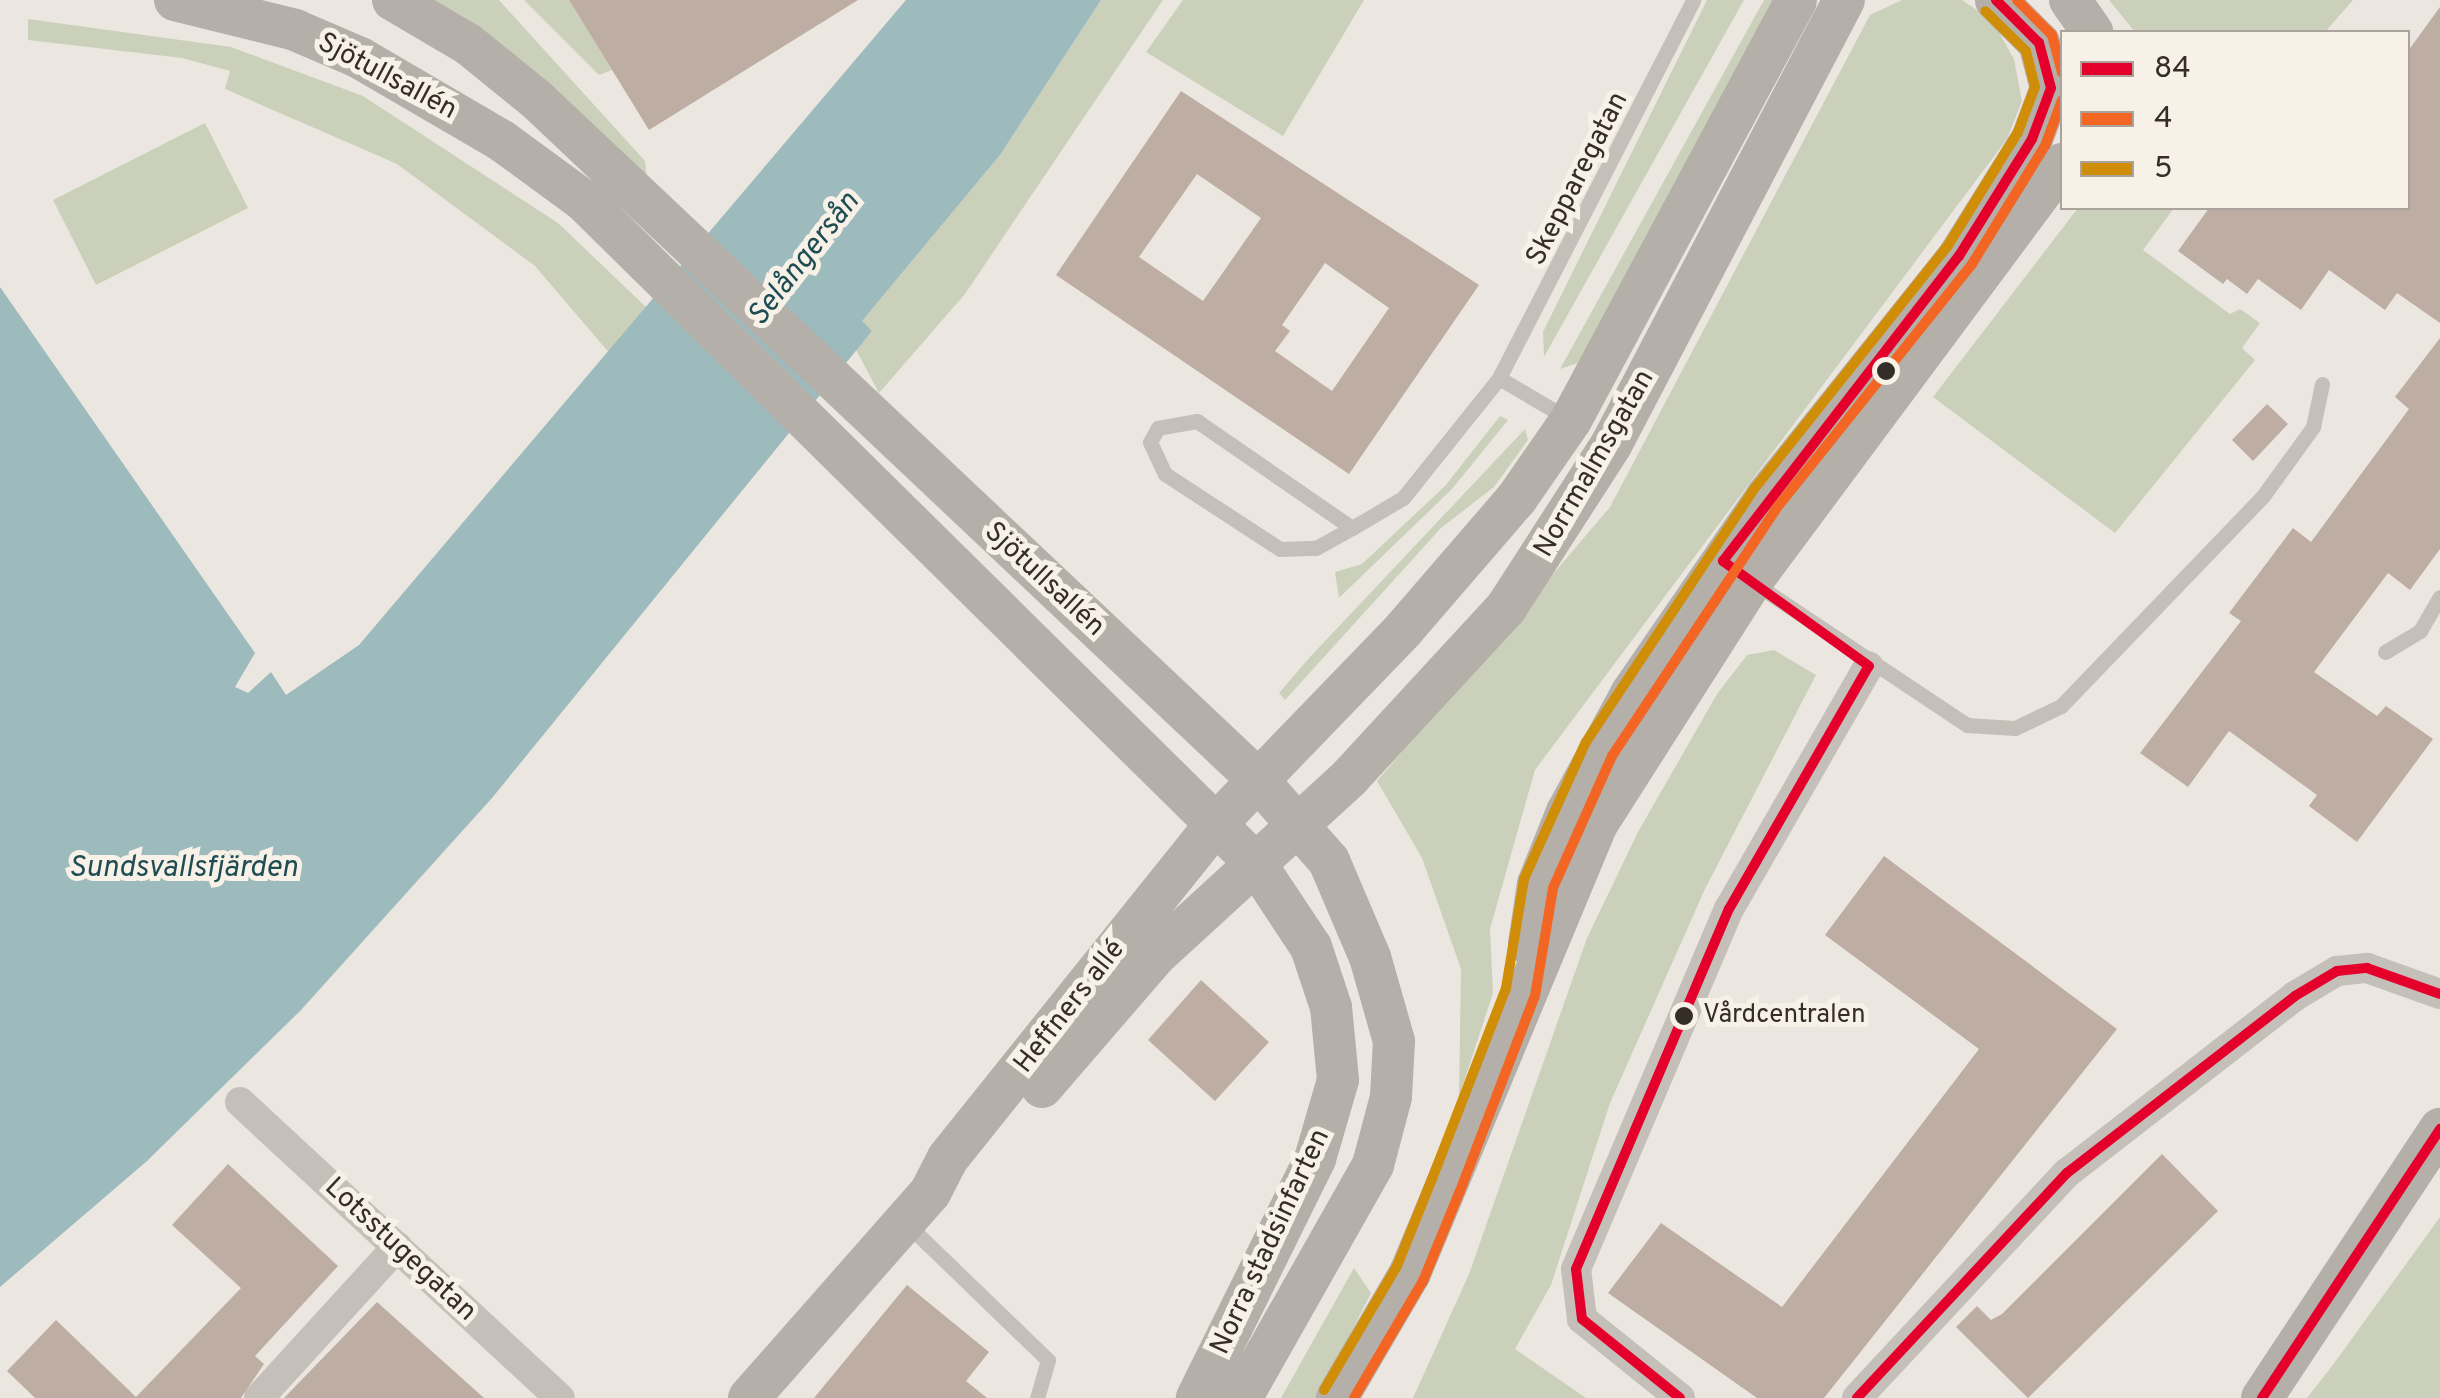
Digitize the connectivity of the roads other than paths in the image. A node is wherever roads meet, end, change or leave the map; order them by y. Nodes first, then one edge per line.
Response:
1 (175, 0) edge
2 (394, 0) edge
3 (1693, 0) edge
4 (1796, 0) edge
5 (1844, 0) edge
6 (1996, 0) edge
7 (2070, 0) edge
8 (2091, 30) edge
9 (2060, 167) edge
10 (1499, 378) junction
11 (2322, 384) dead end
12 (818, 396) junction
13 (1570, 420) junction
14 (1352, 528) junction
15 (1738, 571) junction
16 (2440, 597) edge
17 (2385, 652) dead end
18 (1869, 666) junction
19 (1258, 779) junction
20 (1301, 823) junction
21 (1215, 825) junction
22 (1256, 864) junction
23 (2440, 994) edge
24 (240, 1102) dead end
25 (2440, 1129) edge
26 (917, 1208) junction
27 (396, 1247) junction
28 (260, 1398) edge
29 (560, 1398) edge
30 (749, 1398) edge
31 (1037, 1398) edge
32 (1198, 1398) edge
33 (1240, 1398) edge
34 (1338, 1398) edge
35 (1680, 1398) edge
36 (1857, 1398) edge
37 (2262, 1398) edge

1 - 12 main road, Sjötullsallén
2 - 12 main road
3 - 10 lane, Skepparegatan
4 - 13 main road, Norrmalmsgatan
5 - 20 main road, Norrmalmsgatan
6 - 15 main road
7 - 8 main road
9 - 15 main road
10 - 13 lane
10 - 14 lane, Skepparegatan
11 - 18 lane
12 - 19 main road, Sjötullsallén
12 - 21 main road, Sjötullsallén
13 - 19 main road, Norrmalmsgatan
14 - 14 lane, Skepparegatan
15 - 18 lane
15 - 34 main road
16 - 17 lane
18 - 35 street
19 - 20 main road, Sjötullsallén
19 - 21 main road, Norrmalmsgatan
20 - 22 main road, Norrmalmsgatan
20 - 33 main road, Norra stadsinfarten
21 - 22 main road, Sjötullsallén
21 - 26 main road, Heffners allé
22 - 26 main road, Heffners allé
22 - 32 main road, Norra stadsinfarten
23 - 36 street
24 - 27 street, Lotsstugegatan
25 - 37 main road
26 - 30 main road, Heffners allé
26 - 31 lane
27 - 28 street
27 - 29 street, Lotsstugegatan

